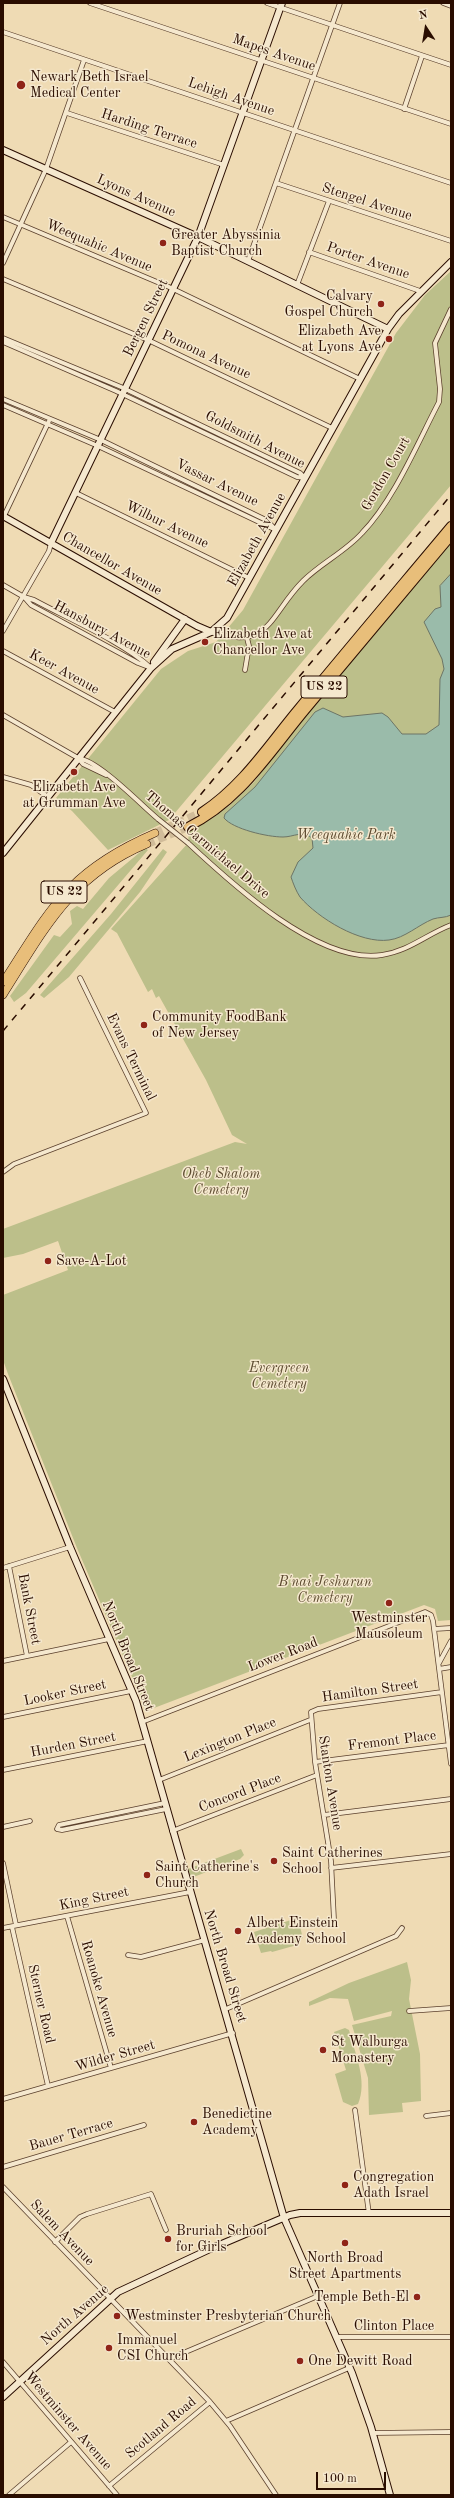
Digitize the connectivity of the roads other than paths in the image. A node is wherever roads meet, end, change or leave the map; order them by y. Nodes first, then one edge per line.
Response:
1 (90, 3) edge
2 (267, 3) edge
3 (340, 3) edge
4 (442, 3) edge
5 (281, 5) edge
6 (451, 6) edge
7 (333, 25) junction
8 (3, 32) edge
9 (422, 56) junction
10 (84, 60) junction
11 (262, 60) junction
12 (451, 65) edge
13 (313, 78) junction
14 (404, 109) junction
15 (243, 112) junction
16 (67, 113) junction
17 (451, 124) edge
18 (295, 130) junction
19 (3, 150) edge
20 (224, 165) junction
21 (46, 169) junction
22 (276, 183) junction
23 (451, 183) edge
24 (329, 201) junction
25 (3, 217) edge
26 (22, 225) junction
27 (198, 237) junction
28 (451, 241) edge
29 (309, 252) junction
30 (248, 261) junction
31 (451, 262) edge
32 (3, 264) edge
33 (3, 279) edge
34 (297, 285) junction
35 (173, 289) junction
36 (420, 291) junction
37 (451, 310) edge
38 (388, 329) junction
39 (3, 338) edge
40 (148, 340) junction
41 (3, 342) edge
42 (13, 344) junction
43 (360, 379) junction
44 (124, 392) junction
45 (3, 399) edge
46 (3, 405) edge
47 (49, 421) junction
48 (332, 428) junction
49 (100, 443) junction
50 (305, 478) junction
51 (76, 493) junction
52 (4, 516) edge
53 (451, 526) edge
54 (276, 530) junction
55 (451, 536) edge
56 (51, 543) junction
57 (249, 578) junction
58 (3, 585) edge
59 (24, 597) junction
60 (63, 616) junction
61 (185, 619) junction
62 (60, 620) junction
63 (3, 631) edge
64 (211, 632) junction
65 (247, 638) junction
66 (110, 641) junction
67 (107, 646) junction
68 (3, 651) edge
69 (151, 668) junction
70 (246, 670) dead end
71 (115, 712) junction
72 (3, 715) edge
73 (78, 758) junction
74 (3, 777) edge
75 (48, 797) junction
76 (202, 812) tunnel mouth
77 (188, 827) tunnel mouth
78 (155, 833) tunnel mouth
79 (147, 844) tunnel mouth
80 (3, 853) edge
81 (451, 925) edge
82 (80, 978) dead end
83 (3, 982) edge
84 (3, 995) edge
85 (3, 1172) edge
86 (3, 1378) edge
87 (70, 1546) junction
88 (9, 1566) junction
89 (3, 1568) edge
90 (451, 1628) edge
91 (434, 1629) junction
92 (109, 1639) junction
93 (451, 1641) edge
94 (27, 1656) junction
95 (3, 1661) edge
96 (439, 1663) junction
97 (451, 1667) edge
98 (439, 1669) junction
99 (131, 1690) junction
100 (442, 1692) junction
101 (3, 1717) edge
102 (310, 1720) junction
103 (142, 1722) junction
104 (148, 1741) junction
105 (449, 1745) junction
106 (315, 1762) junction
107 (451, 1764) edge
108 (3, 1770) edge
109 (317, 1775) junction
110 (159, 1780) junction
111 (451, 1799) edge
112 (165, 1806) junction
113 (125, 1811) junction
114 (324, 1815) junction
115 (126, 1817) junction
116 (90, 1818) junction
117 (30, 1821) dead end
118 (92, 1824) junction
119 (3, 1827) edge
120 (172, 1831) junction
121 (451, 1854) edge
122 (3, 1863) edge
123 (331, 1868) junction
124 (190, 1892) junction
125 (67, 1916) junction
126 (334, 1920) dead end
127 (14, 1926) junction
128 (3, 1928) edge
129 (402, 1928) dead end
130 (205, 1940) junction
131 (128, 1955) dead end
132 (451, 2008) edge
133 (226, 2009) junction
134 (409, 2011) dead end
135 (233, 2033) junction
136 (111, 2068) junction
137 (48, 2086) junction
138 (3, 2099) edge
139 (355, 2110) dead end
140 (451, 2113) edge
141 (426, 2116) dead end
142 (144, 2125) dead end
143 (3, 2166) edge
144 (3, 2187) edge
145 (451, 2214) edge
146 (369, 2215) junction
147 (284, 2218) junction
148 (166, 2230) dead end
149 (55, 2242) junction
150 (318, 2296) junction
151 (110, 2299) junction
152 (336, 2337) junction
153 (451, 2337) edge
154 (168, 2359) junction
155 (3, 2362) edge
156 (349, 2368) junction
157 (20, 2381) junction
158 (3, 2396) edge
159 (210, 2402) junction
160 (226, 2422) junction
161 (451, 2432) edge
162 (373, 2433) junction
163 (71, 2442) junction
164 (109, 2486) junction
165 (9, 2495) edge
166 (117, 2495) edge
167 (276, 2495) edge
168 (390, 2495) edge

1 - 11 street, Mapes Avenue
2 - 5 street
3 - 7 street
4 - 6 street
5 - 7 street
5 - 11 main road, Bergen Street
7 - 9 street
7 - 13 street
8 - 10 street, Lehigh Avenue
9 - 12 street
9 - 14 street
10 - 15 street, Lehigh Avenue
10 - 16 street
11 - 13 street, Mapes Avenue
11 - 15 main road, Bergen Street
13 - 14 street, Mapes Avenue
13 - 18 street
14 - 17 street, Mapes Avenue
15 - 18 street, Lehigh Avenue
15 - 20 main road, Bergen Street
16 - 20 street, Harding Terrace
16 - 21 street
18 - 22 street
18 - 23 street, Lehigh Avenue
19 - 21 main road, Lyons Avenue
20 - 27 main road, Bergen Street
21 - 26 street
21 - 27 main road, Lyons Avenue
22 - 24 street, Stengel Avenue
22 - 30 street
24 - 28 street, Stengel Avenue
24 - 29 street
25 - 26 street, Weequahic Avenue
26 - 32 street
26 - 35 street, Weequahic Avenue
27 - 30 main road, Lyons Avenue
27 - 35 main road, Bergen Street
29 - 34 street
29 - 36 street, Porter Avenue
30 - 34 main road, Lyons Avenue
31 - 36 main road, Elizabeth Avenue
33 - 40 street, Pomona Avenue
34 - 38 main road, Lyons Avenue
35 - 40 main road, Bergen Street
35 - 43 street, Weequahic Avenue
36 - 38 main road, Elizabeth Avenue
37 - 65 street, Gordon Court
38 - 43 main road, Elizabeth Avenue
39 - 42 street, Goldsmith Avenue
40 - 44 main road, Bergen Street
40 - 48 street, Pomona Avenue
41 - 42 street, Goldsmith Avenue
42 - 44 street, Goldsmith Avenue
43 - 48 main road, Elizabeth Avenue
44 - 49 main road, Bergen Street
44 - 50 street, Goldsmith Avenue
45 - 47 street, Vassar Avenue
46 - 47 street, Vassar Avenue
47 - 49 street, Vassar Avenue
47 - 52 street
48 - 50 main road, Elizabeth Avenue
49 - 51 main road, Bergen Street
49 - 54 street, Vassar Avenue
49 - 54 street, Vassar Avenue
50 - 54 main road, Elizabeth Avenue
51 - 56 main road, Bergen Street
51 - 57 street, Wilbur Avenue
52 - 56 main road, Chancellor Avenue
53 - 76 highway, US 22
54 - 57 main road, Elizabeth Avenue
55 - 77 highway, US 22
56 - 59 street, Bergen Street
56 - 61 main road, Chancellor Avenue
57 - 64 main road, Elizabeth Avenue
58 - 59 street, Hansbury Avenue
59 - 60 street, Hansbury Avenue
59 - 62 street, Hansbury Avenue
59 - 63 street, Bergen Street
60 - 62 street
60 - 66 street, Hansbury Avenue
61 - 64 main road, Chancellor Avenue
61 - 69 main road
62 - 67 street, Hansbury Avenue
64 - 65 street, Gordon Court
64 - 69 main road, Elizabeth Avenue
65 - 70 street
66 - 67 street
66 - 69 street, Hansbury Avenue
67 - 69 street, Hansbury Avenue
68 - 71 street, Keer Avenue
69 - 71 main road, Elizabeth Avenue
71 - 73 main road, Elizabeth Avenue
72 - 73 street, Thomas Carmichael Drive
73 - 75 main road, Elizabeth Avenue
73 - 81 street, Thomas Carmichael Drive, bridge
74 - 75 street
75 - 80 main road
78 - 83 highway, US 22
79 - 84 highway, US 22
82 - 85 street, Evans Terminal
86 - 87 main road, North Broad Street
87 - 88 street
87 - 92 main road, North Broad Street
88 - 89 street
88 - 94 street, Bank Street
90 - 91 street
91 - 96 street
91 - 103 street, Lower Road
92 - 94 street
92 - 99 main road, North Broad Street
93 - 96 street
94 - 95 street
96 - 98 street
97 - 98 street
98 - 100 street
99 - 101 street, Looker Street
99 - 103 main road, North Broad Street
100 - 102 street, Hamilton Street
100 - 105 street
102 - 106 street, Stanton Avenue
102 - 110 street, Lexington Place
103 - 104 main road, North Broad Street
104 - 108 street, Hurden Street
104 - 110 main road, North Broad Street
105 - 106 street, Fremont Place
105 - 107 street
106 - 109 street, Stanton Avenue
109 - 114 street, Stanton Avenue
109 - 120 street, Concord Place
110 - 112 main road, North Broad Street
111 - 114 street
112 - 113 street
112 - 115 street
112 - 120 main road, North Broad Street
113 - 115 street
113 - 116 street
114 - 123 street, Stanton Avenue
115 - 118 street
116 - 118 street
116 - 118 street
117 - 119 street
120 - 124 main road, North Broad Street
121 - 123 street
122 - 127 street, Sterner Road
123 - 126 street, Stanton Avenue
124 - 125 street, King Street
124 - 130 main road, North Broad Street
125 - 127 street, King Street
125 - 136 street, Roanoke Avenue
127 - 128 street, King Street
127 - 137 street, Sterner Road
129 - 133 street
130 - 131 street
130 - 133 main road, North Broad Street
132 - 134 street
133 - 135 main road, North Broad Street
135 - 136 street, Wilder Street
135 - 147 main road, North Broad Street
136 - 137 street, Wilder Street
137 - 138 street, Wilder Street
139 - 146 street
140 - 141 street
142 - 143 street, Bauer Terrace
144 - 149 street, Salem Avenue
145 - 146 main road, North Avenue
146 - 147 main road, North Avenue
147 - 150 main road, North Broad Street
147 - 151 main road, North Avenue
148 - 149 street
149 - 151 street, Salem Avenue
150 - 152 main road, North Broad Street
150 - 154 street
151 - 154 street, Salem Avenue
151 - 157 main road, North Avenue
152 - 153 street, Clinton Place
152 - 156 main road, North Broad Street
154 - 159 street, Salem Avenue
155 - 157 street, Westminster Avenue
156 - 160 street
156 - 162 main road, North Broad Street
157 - 158 main road, North Avenue
157 - 163 street, Westminster Avenue
159 - 160 street, Salem Avenue
159 - 164 street, Scotland Road
160 - 167 street, Salem Avenue
161 - 162 street
162 - 168 main road, North Broad Street
163 - 164 street, Westminster Avenue
163 - 165 street
164 - 166 street, Westminster Avenue

